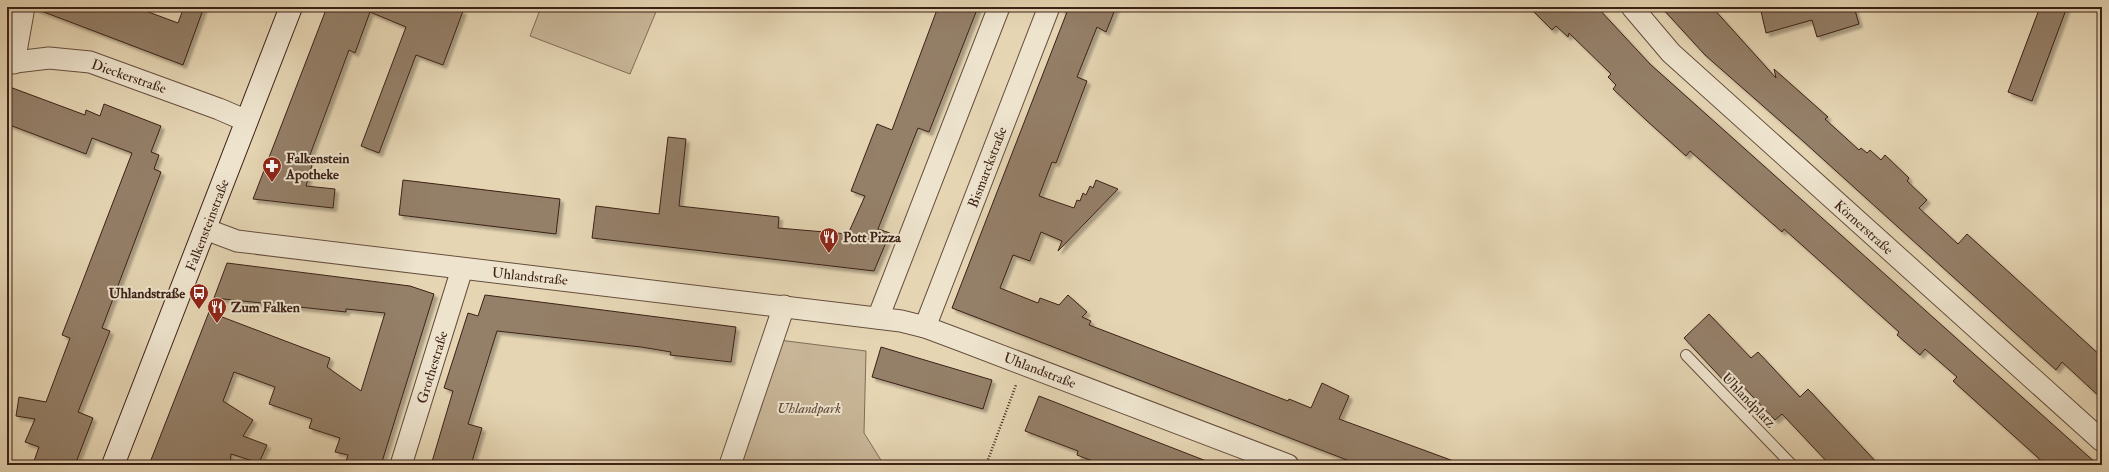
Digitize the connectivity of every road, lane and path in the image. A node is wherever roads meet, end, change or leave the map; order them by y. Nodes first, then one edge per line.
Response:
1 (24, 7) edge
2 (291, 7) edge
3 (999, 7) edge
4 (1049, 7) edge
5 (1632, 7) edge
6 (11, 63) edge
7 (247, 121) junction
8 (205, 230) junction
9 (462, 269) junction
10 (784, 306) junction
11 (878, 318) junction
12 (925, 327) junction
13 (1686, 355) dead end
14 (1024, 364) junction
15 (2102, 441) edge
16 (113, 465) edge
17 (401, 465) edge
18 (730, 465) edge
19 (986, 465) edge
20 (1288, 465) edge
21 (1792, 465) edge

1 - 6 street
2 - 7 street, Falkensteinstraße
3 - 11 street
4 - 12 street, Bismarckstraße
5 - 15 street, Körnerstraße
6 - 7 street, Dieckerstraße
7 - 8 street, Falkensteinstraße
8 - 9 street, Uhlandstraße
8 - 16 street, Falkensteinstraße
9 - 10 street, Uhlandstraße
9 - 17 street, Grothestraße
10 - 11 street, Uhlandstraße
10 - 18 street
11 - 12 street, Uhlandstraße
12 - 14 street, Uhlandstraße
13 - 21 lane, Uhlandplatz
14 - 19 path
14 - 20 street, Uhlandstraße

